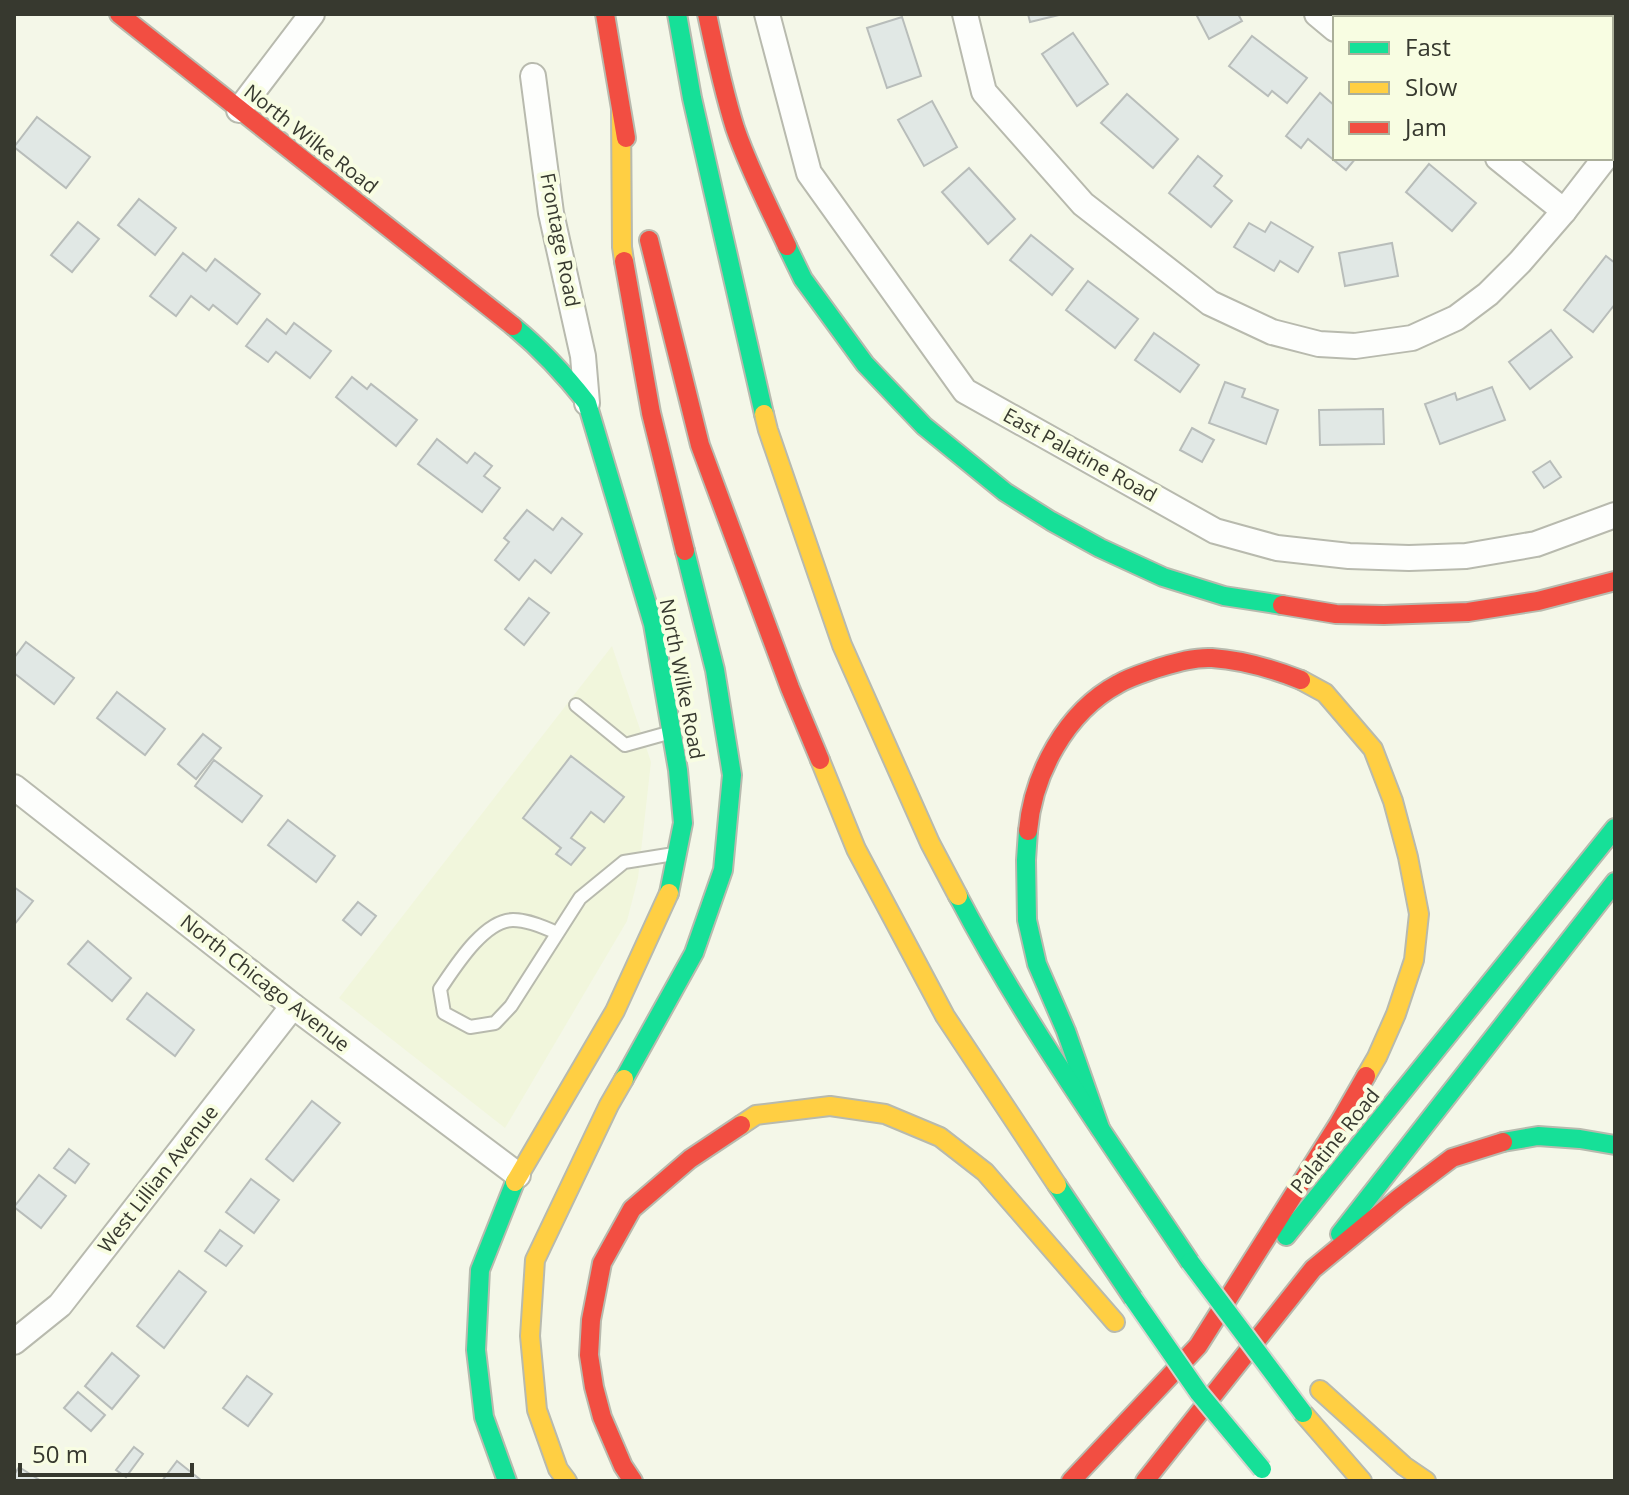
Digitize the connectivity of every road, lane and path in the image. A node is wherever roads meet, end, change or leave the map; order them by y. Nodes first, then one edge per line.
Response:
1 (119, 14) edge
2 (312, 14) edge
3 (605, 14) edge
4 (677, 14) edge
5 (707, 14) edge
6 (767, 14) edge
7 (965, 14) edge
8 (1317, 14) edge
9 (1333, 27) edge
10 (533, 76) dead end
11 (239, 110) junction
12 (621, 111) junction
13 (1500, 160) edge
14 (1603, 160) edge
15 (1564, 211) junction
16 (587, 403) junction
17 (1615, 515) edge
18 (1615, 581) edge
19 (576, 705) dead end
20 (671, 732) junction
21 (14, 787) edge
22 (1615, 828) edge
23 (677, 853) junction
24 (1615, 882) edge
25 (557, 933) junction
26 (293, 1006) junction
27 (1100, 1128) junction
28 (1615, 1145) edge
29 (518, 1175) junction
30 (1190, 1262) junction
31 (1313, 1269) junction
32 (1121, 1327) dead end
33 (14, 1342) edge
34 (1198, 1346) junction
35 (1277, 1348) dead end
36 (1151, 1352) dead end
37 (1226, 1381) junction
38 (1315, 1385) dead end
39 (1199, 1393) junction
40 (1267, 1475) edge
41 (507, 1481) edge
42 (567, 1481) edge
43 (633, 1481) edge
44 (1071, 1481) edge
45 (1088, 1481) edge
46 (1145, 1481) edge
47 (1160, 1481) edge
48 (1362, 1481) edge
49 (1426, 1481) edge

1 - 11 main road, North Wilke Road
2 - 11 street
3 - 12 main road
4 - 27 main road
5 - 18 main road
6 - 17 street, East Palatine Road
7 - 15 street
8 - 9 street
10 - 16 street, Frontage Road
11 - 16 main road, North Wilke Road
12 - 39 main road, bridge
12 - 42 main road
13 - 15 street
14 - 15 street
16 - 20 main road, North Wilke Road
19 - 20 lane
20 - 23 main road, North Wilke Road
21 - 26 street, North Chicago Avenue
22 - 34 main road, Palatine Road
23 - 25 lane
23 - 29 main road, North Wilke Road
24 - 31 main road
25 - 25 lane
26 - 29 street, North Chicago Avenue
26 - 33 street, West Lillian Avenue
27 - 30 main road
27 - 34 main road
28 - 31 main road
29 - 41 main road, North Wilke Road
30 - 35 main road, bridge
30 - 48 main road, bridge
31 - 37 main road
32 - 43 main road
34 - 44 main road
34 - 45 main road, Palatine Road
36 - 39 main road, bridge
37 - 46 main road
37 - 47 main road
38 - 49 main road
39 - 40 main road, bridge

